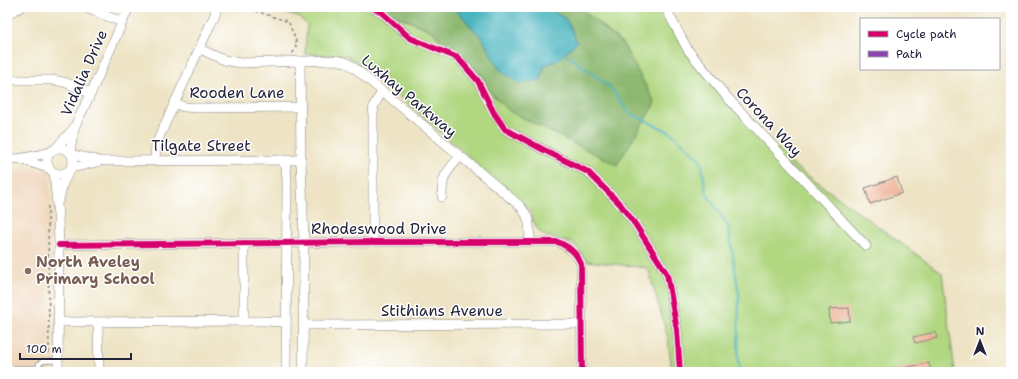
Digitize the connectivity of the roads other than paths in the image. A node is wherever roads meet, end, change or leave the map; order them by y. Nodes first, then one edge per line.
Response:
1 (21, 7) edge
2 (84, 7) edge
3 (129, 7) edge
4 (215, 7) edge
5 (371, 7) edge
6 (665, 7) edge
7 (7, 14) edge
8 (122, 22) junction
9 (200, 49) junction
10 (300, 61) junction
11 (7, 80) edge
12 (382, 92) junction
13 (91, 93) junction
14 (174, 104) junction
15 (300, 107) junction
16 (74, 128) junction
17 (53, 150) junction
18 (71, 154) junction
19 (460, 156) junction
20 (7, 159) edge
21 (18, 159) junction
22 (155, 160) junction
23 (281, 160) junction
24 (301, 160) junction
25 (102, 161) junction
26 (51, 170) junction
27 (70, 170) junction
28 (442, 197) dead end
29 (57, 208) junction
30 (530, 241) junction
31 (304, 242) junction
32 (373, 242) junction
33 (286, 243) junction
34 (244, 244) junction
35 (59, 245) junction
36 (866, 246) dead end
37 (244, 321) junction
38 (58, 322) junction
39 (286, 322) junction
40 (98, 323) junction
41 (581, 324) junction
42 (303, 325) junction
43 (53, 360) junction
44 (7, 368) edge
45 (39, 370) edge
46 (58, 372) edge
47 (99, 372) edge
48 (286, 372) edge
49 (303, 372) edge
50 (582, 372) edge
51 (680, 372) edge

1 - 7 street
2 - 8 street
3 - 8 street, Vidalia Drive
4 - 9 street
5 - 51 street
6 - 36 street, Corona Way
8 - 13 street, Vidalia Drive
9 - 10 street, Luxhay Parkway
9 - 14 street
10 - 12 street, Luxhay Parkway
10 - 15 street
11 - 13 street
12 - 19 street, Luxhay Parkway
12 - 32 street
13 - 16 street, Vidalia Drive
14 - 15 street, Rooden Lane
14 - 22 street
15 - 24 street
16 - 17 street, Vidalia Drive
16 - 18 street, Vidalia Drive
17 - 18 street
17 - 21 street
17 - 26 street
18 - 25 street, Tilgate Street
18 - 27 street
19 - 28 street
19 - 30 street, Luxhay Parkway
20 - 21 street
21 - 26 street
22 - 23 street, Tilgate Street
22 - 25 street, Tilgate Street
23 - 24 street, Tilgate Street
23 - 33 street
24 - 31 street
25 - 27 street, Tilgate Street
26 - 27 street
26 - 29 street
27 - 29 street
29 - 35 street
30 - 32 street, Rhodeswood Drive
30 - 41 street, Rhodeswood Drive
31 - 32 street, Rhodeswood Drive
31 - 33 street, Rhodeswood Drive
31 - 42 street
33 - 34 street, Rhodeswood Drive
33 - 39 street
34 - 35 street, Rhodeswood Drive
34 - 37 street
35 - 38 street
37 - 39 street
37 - 40 street
38 - 40 street
38 - 43 street
39 - 48 street
40 - 47 street
41 - 42 street, Stithians Avenue
41 - 50 street, Rhodeswood Drive
42 - 49 street
43 - 45 lane
43 - 46 street
44 - 45 lane

